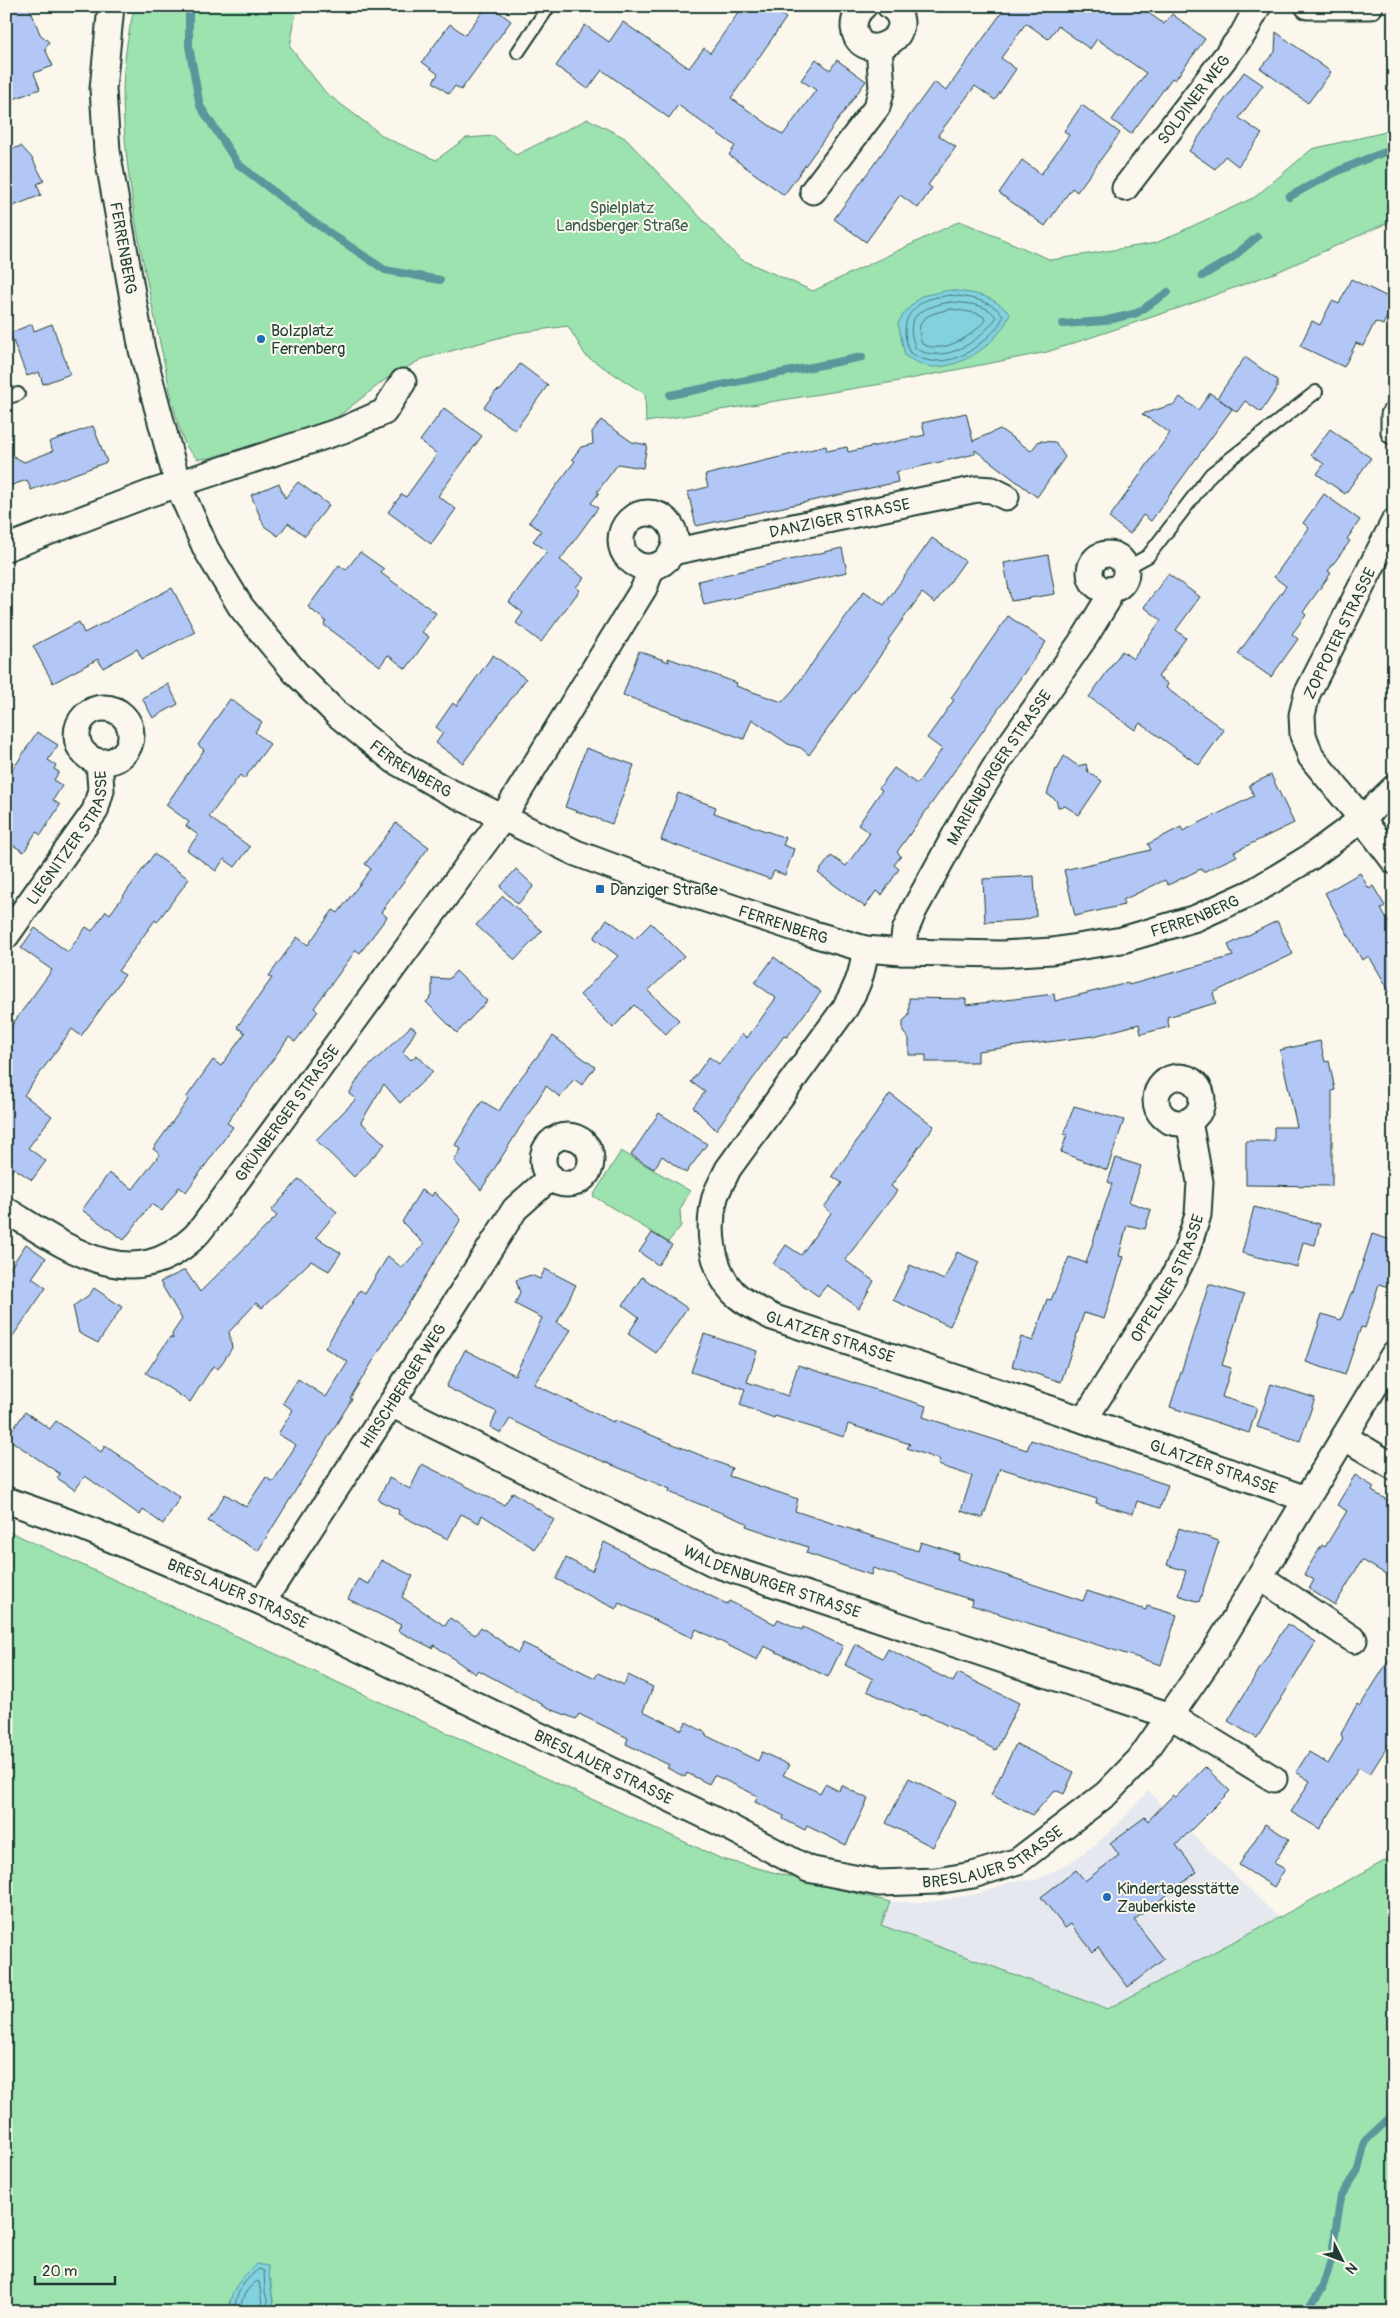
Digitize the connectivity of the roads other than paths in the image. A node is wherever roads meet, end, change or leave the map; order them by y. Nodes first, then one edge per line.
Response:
1 (111, 6) edge
2 (548, 6) edge
3 (864, 6) edge
4 (890, 6) edge
5 (1258, 6) edge
6 (1308, 6) edge
7 (1370, 6) edge
8 (879, 47) junction
9 (518, 52) dead end
10 (1125, 188) dead end
11 (813, 191) dead end
12 (403, 382) dead end
13 (1316, 392) dead end
14 (1394, 415) edge
15 (1394, 432) edge
16 (178, 485) junction
17 (1006, 497) dead end
18 (1394, 522) edge
19 (6, 548) edge
20 (1126, 568) junction
21 (1108, 590) junction
22 (100, 762) dead end
23 (1394, 788) edge
24 (502, 819) junction
25 (1362, 819) junction
26 (1394, 861) edge
27 (6, 936) edge
28 (865, 948) junction
29 (902, 952) junction
30 (1189, 1121) dead end
31 (551, 1178) dead end
32 (6, 1210) edge
33 (1394, 1354) edge
34 (391, 1404) junction
35 (1084, 1420) junction
36 (1344, 1437) junction
37 (1394, 1467) edge
38 (1306, 1499) junction
39 (6, 1500) edge
40 (1260, 1577) junction
41 (262, 1602) junction
42 (1354, 1640) dead end
43 (1171, 1716) junction
44 (1274, 1779) dead end

1 - 16 street, FERRENBERG
2 - 9 lane
3 - 8 street
4 - 8 street
5 - 10 street, SOLDINER WEG
6 - 7 street
8 - 11 street
12 - 16 street
13 - 20 lane, MARIENBURGER STRASSE
14 - 15 street
16 - 19 street
16 - 24 street, FERRENBERG
17 - 24 street, DANZIGER STRASSE
18 - 25 street, ZOPPOTER STRASSE
20 - 21 street, MARIENBURGER STRASSE
20 - 21 street
21 - 29 street, MARIENBURGER STRASSE
22 - 27 street, LIEGNITZER STRASSE
23 - 25 street, FERRENBERG
24 - 28 street, FERRENBERG
24 - 32 street, GRÜNBERGER STRASSE
25 - 26 street
25 - 29 street, FERRENBERG
28 - 29 street, FERRENBERG
28 - 35 street, GLATZER STRASSE
30 - 35 street, OPPELNER STRASSE
31 - 34 street, HIRSCHBERGER WEG
33 - 36 street, BRESLAUER STRASSE
34 - 41 street, HIRSCHBERGER WEG
34 - 43 street, WALDENBURGER STRASSE
35 - 38 street, GLATZER STRASSE
36 - 37 street
36 - 38 street, BRESLAUER STRASSE
38 - 40 street, BRESLAUER STRASSE
39 - 41 street, BRESLAUER STRASSE
40 - 42 street
40 - 43 street, BRESLAUER STRASSE
41 - 43 street, BRESLAUER STRASSE
43 - 44 street

